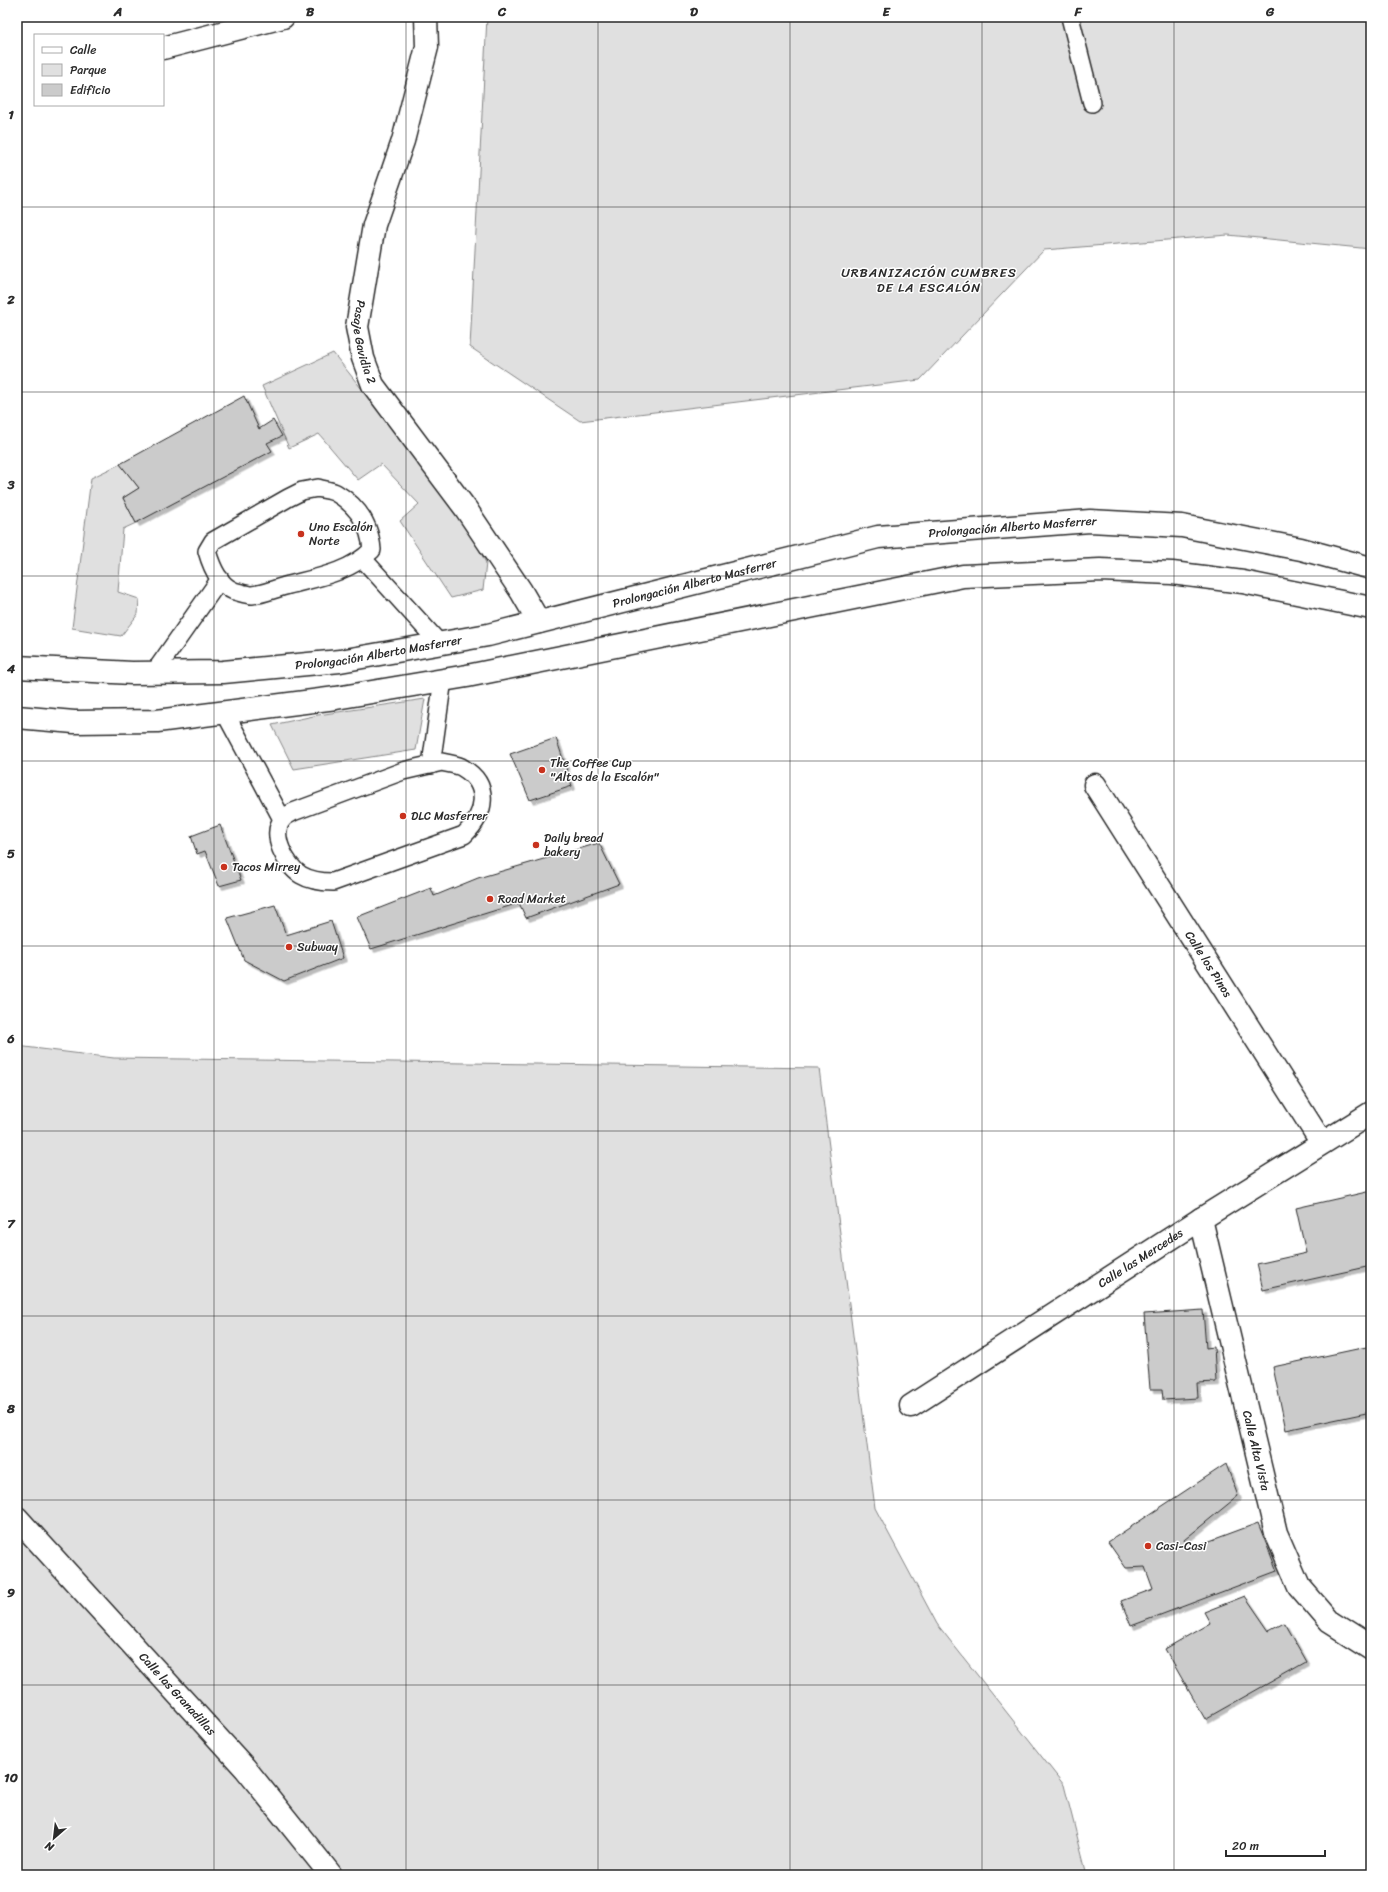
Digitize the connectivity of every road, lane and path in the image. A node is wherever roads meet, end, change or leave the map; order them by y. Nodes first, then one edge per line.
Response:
1 (284, 17) edge
2 (426, 17) edge
3 (1070, 17) edge
4 (164, 48) edge
5 (1092, 103) dead end
6 (363, 559) junction
7 (1371, 568) edge
8 (220, 579) junction
9 (1371, 608) edge
10 (539, 622) junction
11 (440, 644) junction
12 (17, 667) edge
13 (154, 673) junction
14 (443, 679) junction
15 (224, 711) junction
16 (17, 717) edge
17 (431, 765) junction
18 (1095, 785) dead end
19 (282, 819) junction
20 (1371, 1112) edge
21 (1322, 1143) junction
22 (1201, 1219) junction
23 (911, 1406) dead end
24 (17, 1518) edge
25 (1371, 1648) edge
26 (332, 1875) edge

1 - 4 main road
2 - 10 main road, Pasaje Gavidia 2
3 - 5 lane
6 - 8 lane
6 - 8 lane
6 - 11 lane
7 - 10 main road, Prolongación Alberto Masferrer
8 - 13 lane
9 - 14 main road
10 - 11 main road, Prolongación Alberto Masferrer
11 - 13 main road, Prolongación Alberto Masferrer
12 - 13 main road, Prolongación Alberto Masferrer
14 - 15 main road
14 - 17 lane
15 - 16 main road
15 - 19 lane
17 - 19 lane
17 - 19 lane
18 - 21 main road, Calle los Pinos
20 - 21 main road, Calle las Mercedes
21 - 22 main road, Calle las Mercedes
22 - 23 main road, Calle las Mercedes
22 - 25 main road, Calle Alta Vista
24 - 26 main road, Calle las Granadillas

